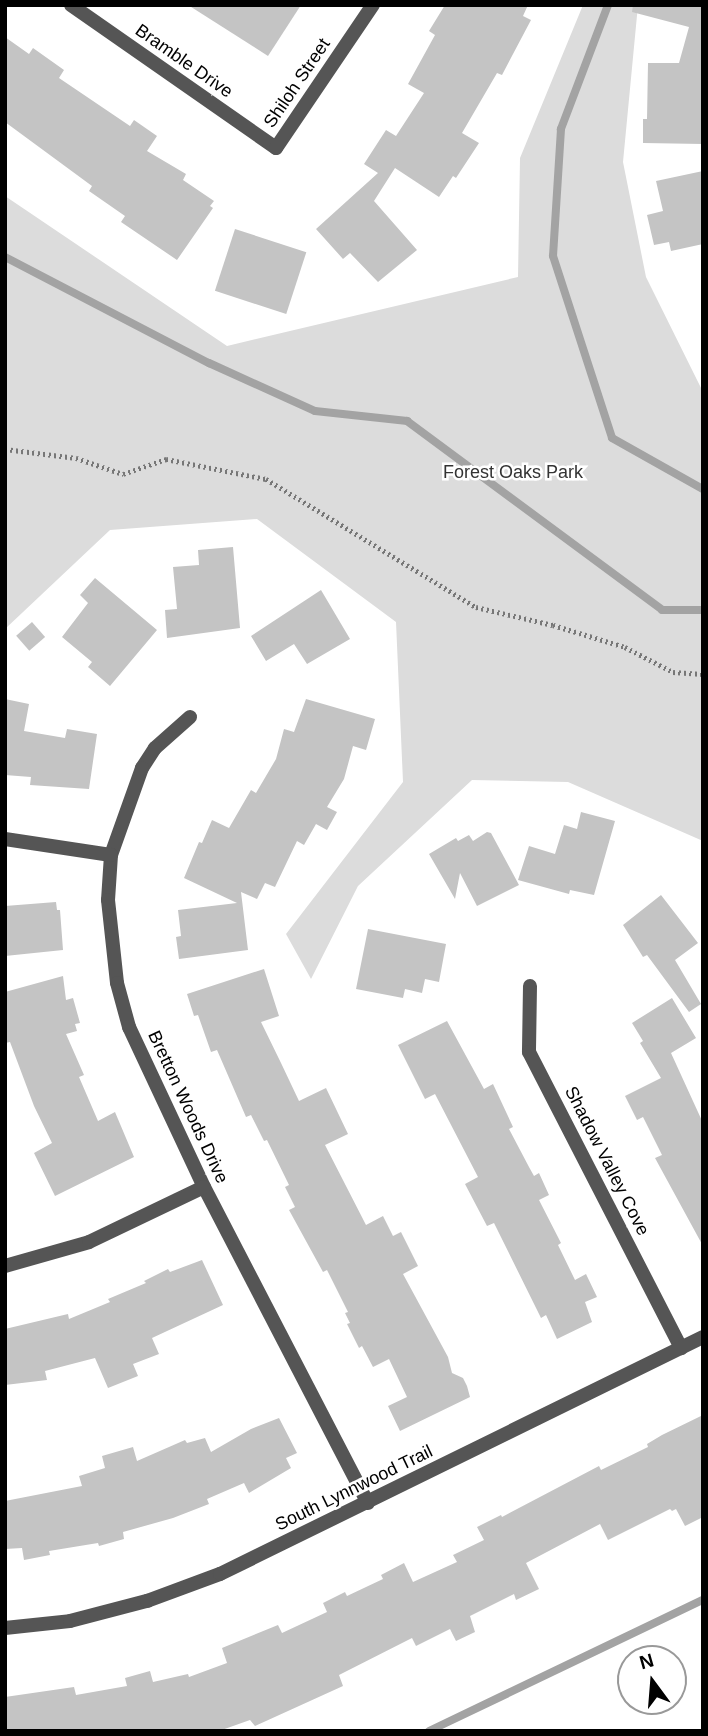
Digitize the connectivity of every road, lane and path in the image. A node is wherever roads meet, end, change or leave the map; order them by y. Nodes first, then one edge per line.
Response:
1 (71, 5) edge
2 (373, 5) edge
3 (276, 148) joint
4 (5, 449) edge
5 (703, 674) edge
6 (190, 717) dead end
7 (5, 839) edge
8 (111, 855) junction
9 (530, 986) dead end
10 (204, 1187) junction
11 (5, 1266) edge
12 (703, 1337) edge
13 (681, 1348) junction
14 (368, 1503) junction
15 (5, 1629) edge

1 - 3 street, Bramble Drive
2 - 3 street, Shiloh Street
4 - 5 path
6 - 8 street, Bretton Woods Drive
7 - 8 street
8 - 10 street, Bretton Woods Drive
9 - 13 street, Shadow Valley Cove
10 - 11 street
10 - 14 street, Bretton Woods Drive
12 - 13 street, South Lynnwood Trail
13 - 14 street, South Lynnwood Trail
14 - 15 street, South Lynnwood Trail

